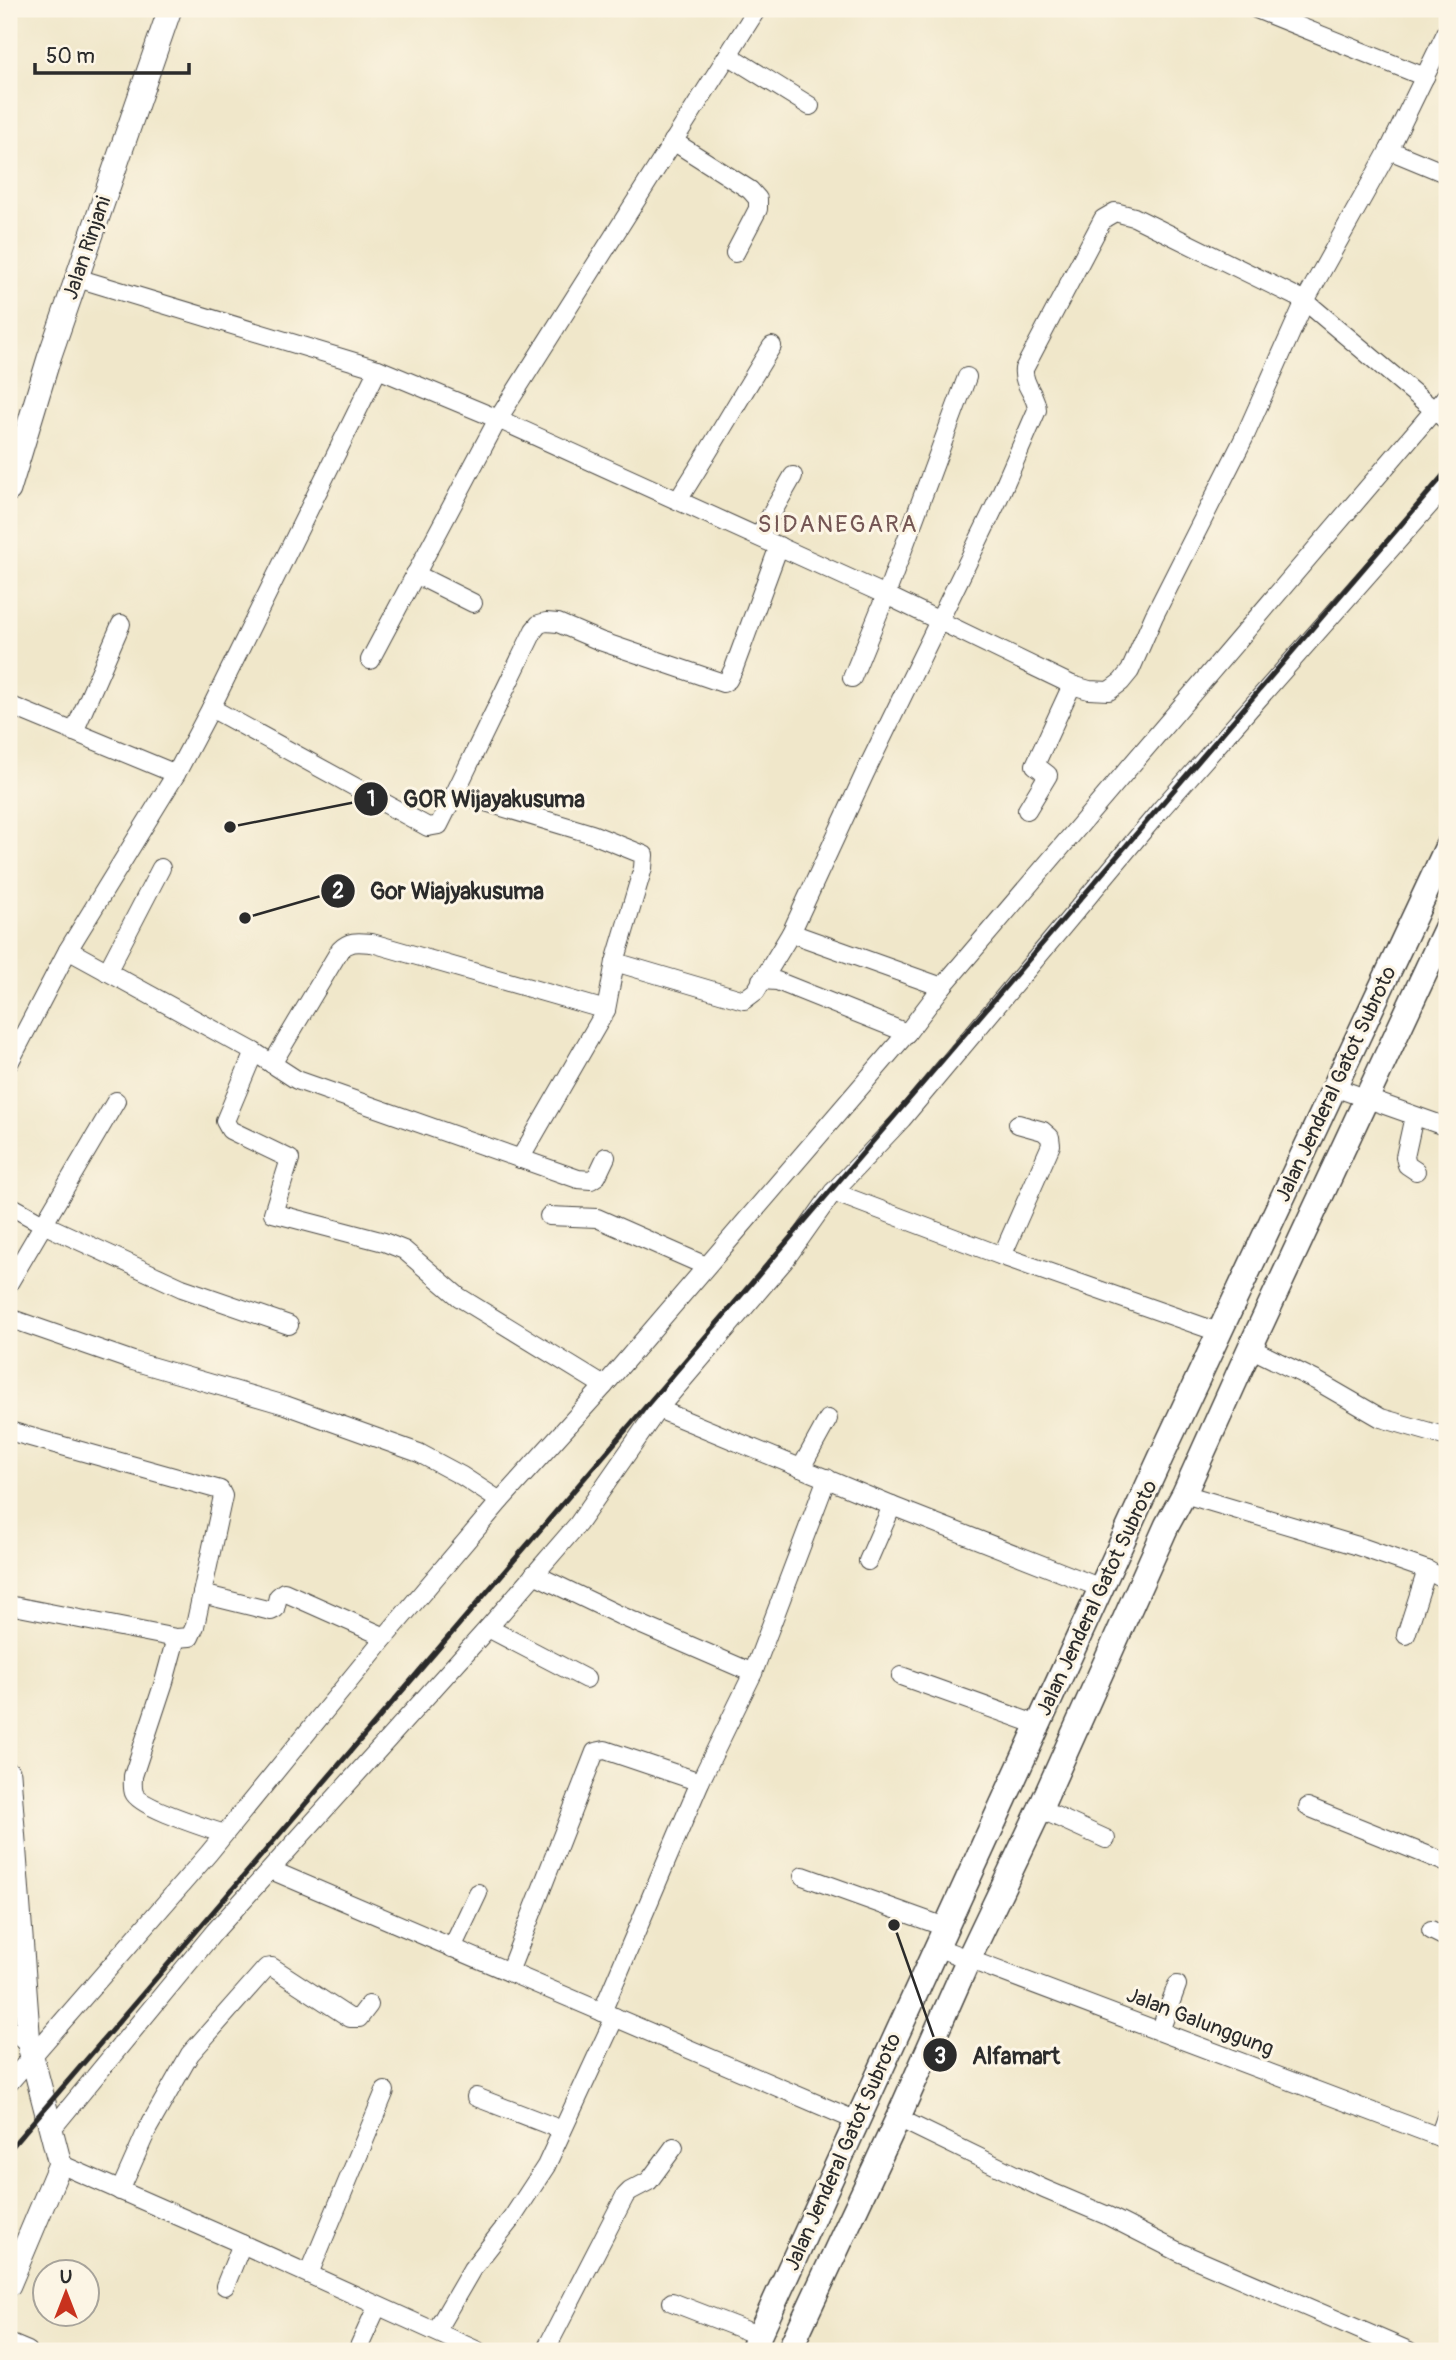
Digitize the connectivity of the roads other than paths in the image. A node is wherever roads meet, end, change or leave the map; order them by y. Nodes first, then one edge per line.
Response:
1 (170, 9) edge
2 (757, 9) edge
3 (1255, 9) edge
4 (1447, 31) edge
5 (728, 55) junction
6 (1425, 77) junction
7 (810, 106) dead end
8 (673, 141) junction
9 (1389, 150) junction
10 (1447, 174) edge
11 (735, 253) dead end
12 (77, 278) junction
13 (1306, 301) junction
14 (772, 346) dead end
15 (378, 369) junction
16 (967, 377) dead end
17 (1447, 395) edge
18 (1441, 415) edge
19 (498, 419) junction
20 (793, 476) dead end
21 (1447, 485) edge
22 (9, 490) edge
23 (678, 500) junction
24 (759, 536) junction
25 (779, 546) junction
26 (415, 574) junction
27 (886, 595) junction
28 (473, 603) dead end
29 (939, 620) junction
30 (121, 624) dead end
31 (370, 660) dead end
32 (852, 678) dead end
33 (1072, 685) junction
34 (9, 705) edge
35 (211, 708) junction
36 (74, 732) junction
37 (176, 774) junction
38 (455, 793) junction
39 (1027, 810) dead end
40 (1447, 847) edge
41 (160, 868) dead end
42 (1447, 926) edge
43 (791, 933) junction
44 (68, 950) junction
45 (615, 962) junction
46 (107, 972) junction
47 (761, 980) junction
48 (942, 987) junction
49 (606, 1010) junction
50 (907, 1033) junction
51 (254, 1052) junction
52 (9, 1063) edge
53 (272, 1064) junction
54 (1334, 1087) junction
55 (1368, 1100) junction
56 (116, 1101) dead end
57 (1415, 1116) junction
58 (1018, 1124) dead end
59 (1447, 1127) edge
60 (607, 1157) dead end
61 (520, 1158) junction
62 (1416, 1171) dead end
63 (833, 1192) junction
64 (9, 1205) edge
65 (549, 1216) dead end
66 (43, 1224) junction
67 (1002, 1256) junction
68 (706, 1266) junction
69 (9, 1283) edge
70 (9, 1318) edge
71 (289, 1325) dead end
72 (1221, 1333) junction
73 (1250, 1348) junction
74 (604, 1386) junction
75 (658, 1409) junction
76 (828, 1419) dead end
77 (9, 1431) edge
78 (1447, 1437) edge
79 (801, 1468) junction
80 (827, 1478) junction
81 (1184, 1494) junction
82 (500, 1501) junction
83 (892, 1506) junction
84 (868, 1560) dead end
85 (1427, 1570) junction
86 (534, 1574) junction
87 (1447, 1581) edge
88 (1101, 1588) junction
89 (202, 1594) junction
90 (9, 1605) edge
91 (488, 1629) junction
92 (1406, 1635) dead end
93 (385, 1637) junction
94 (176, 1638) junction
95 (753, 1672) junction
96 (901, 1676) dead end
97 (586, 1679) dead end
98 (1038, 1725) junction
99 (9, 1774) edge
100 (700, 1782) junction
101 (1308, 1807) dead end
102 (1040, 1810) junction
103 (224, 1834) junction
104 (12, 1839) edge
105 (1106, 1839) dead end
106 (1447, 1863) edge
107 (271, 1870) junction
108 (803, 1876) dead end
109 (478, 1893) dead end
110 (1431, 1930) dead end
111 (941, 1937) junction
112 (1447, 1938) edge
113 (453, 1948) junction
114 (969, 1958) junction
115 (509, 1972) junction
116 (1177, 1985) dead end
117 (369, 2005) dead end
118 (609, 2014) junction
119 (9, 2029) edge
120 (1160, 2031) junction
121 (30, 2051) junction
122 (9, 2083) edge
123 (385, 2091) dead end
124 (476, 2097) dead end
125 (1447, 2114) edge
126 (898, 2118) junction
127 (857, 2121) junction
128 (51, 2130) junction
129 (562, 2130) junction
130 (1443, 2138) edge
131 (674, 2147) dead end
132 (60, 2164) junction
133 (120, 2191) junction
134 (242, 2244) junction
135 (309, 2274) junction
136 (9, 2286) edge
137 (225, 2286) dead end
138 (672, 2302) dead end
139 (377, 2307) junction
140 (436, 2331) junction
141 (9, 2343) edge
142 (756, 2344) edge
143 (28, 2351) edge
144 (357, 2351) edge
145 (478, 2351) edge
146 (545, 2351) edge
147 (789, 2351) edge
148 (1409, 2351) edge

1 - 12 street, Jalan Rinjani
2 - 5 street
3 - 6 street
4 - 6 street
5 - 7 street
5 - 8 street
6 - 9 street
8 - 11 street
8 - 19 street
9 - 10 street
9 - 13 street
12 - 15 street
12 - 22 street, Jalan Rinjani
13 - 18 street
13 - 29 street
13 - 33 street
14 - 23 street
15 - 19 street
15 - 35 street
16 - 27 street
17 - 18 street
18 - 48 street
19 - 23 street
19 - 26 street
20 - 24 street
21 - 63 street
23 - 24 street
24 - 25 street
25 - 27 street
25 - 38 street
26 - 28 street
26 - 31 street
27 - 29 street
27 - 32 street
29 - 33 street
29 - 43 street
30 - 36 street
33 - 39 street
34 - 36 street
35 - 37 street
35 - 38 street
36 - 37 street
37 - 44 street
38 - 45 street
40 - 54 main road, Jalan Jenderal Gatot Subroto
41 - 46 street
42 - 55 main road, Jalan Jenderal Gatot Subroto
43 - 47 street
43 - 48 street
44 - 46 street
44 - 52 street
45 - 47 street
45 - 49 street
46 - 51 street
47 - 50 street
48 - 50 street
49 - 53 street
49 - 61 street
50 - 68 street
51 - 53 street
51 - 74 street
53 - 61 street
54 - 55 street
54 - 72 main road, Jalan Jenderal Gatot Subroto
55 - 57 street
55 - 73 main road, Jalan Jenderal Gatot Subroto
56 - 66 street
57 - 59 street
57 - 62 street
58 - 67 street
60 - 61 street
63 - 67 street
63 - 75 street
64 - 66 street
65 - 68 street
66 - 69 street
66 - 71 street
67 - 72 street
68 - 74 street
70 - 82 street
72 - 88 main road, Jalan Jenderal Gatot Subroto
73 - 78 street
73 - 81 main road, Jalan Jenderal Gatot Subroto
74 - 82 street
75 - 79 street
75 - 86 street
76 - 79 street
77 - 89 street
79 - 80 street
80 - 83 street
80 - 95 street
81 - 85 street
81 - 102 main road, Jalan Jenderal Gatot Subroto
82 - 93 street
83 - 84 street
83 - 88 street
85 - 87 street
85 - 92 street
86 - 91 street
86 - 95 street
88 - 98 main road, Jalan Jenderal Gatot Subroto
89 - 93 street
89 - 94 street
90 - 94 street
91 - 97 street
91 - 107 street
93 - 103 street
94 - 103 street
95 - 100 street
96 - 98 street
98 - 111 main road, Jalan Jenderal Gatot Subroto
99 - 104 street
100 - 115 street
100 - 118 street
101 - 106 street
102 - 105 street
102 - 114 main road, Jalan Jenderal Gatot Subroto
103 - 121 street
104 - 121 street
107 - 113 street
107 - 128 street
108 - 111 street, Jalan Galunggung
109 - 113 street
110 - 112 street
111 - 114 street, Jalan Galunggung
111 - 127 main road, Jalan Jenderal Gatot Subroto
113 - 115 street
114 - 120 street, Jalan Galunggung
114 - 126 main road, Jalan Jenderal Gatot Subroto
115 - 118 street
116 - 120 street
117 - 133 street
118 - 127 street
118 - 129 street
119 - 121 street
120 - 130 street, Jalan Galunggung
121 - 122 street
121 - 128 street
123 - 135 street
124 - 129 street
125 - 130 street
126 - 147 main road, Jalan Jenderal Gatot Subroto
126 - 148 street
127 - 142 main road, Jalan Jenderal Gatot Subroto
128 - 132 street
129 - 140 street
131 - 146 street
132 - 133 street
132 - 136 street
133 - 134 street
134 - 135 street
134 - 137 street
135 - 139 street
138 - 142 street
139 - 140 street
139 - 144 street
140 - 145 street
141 - 143 street

